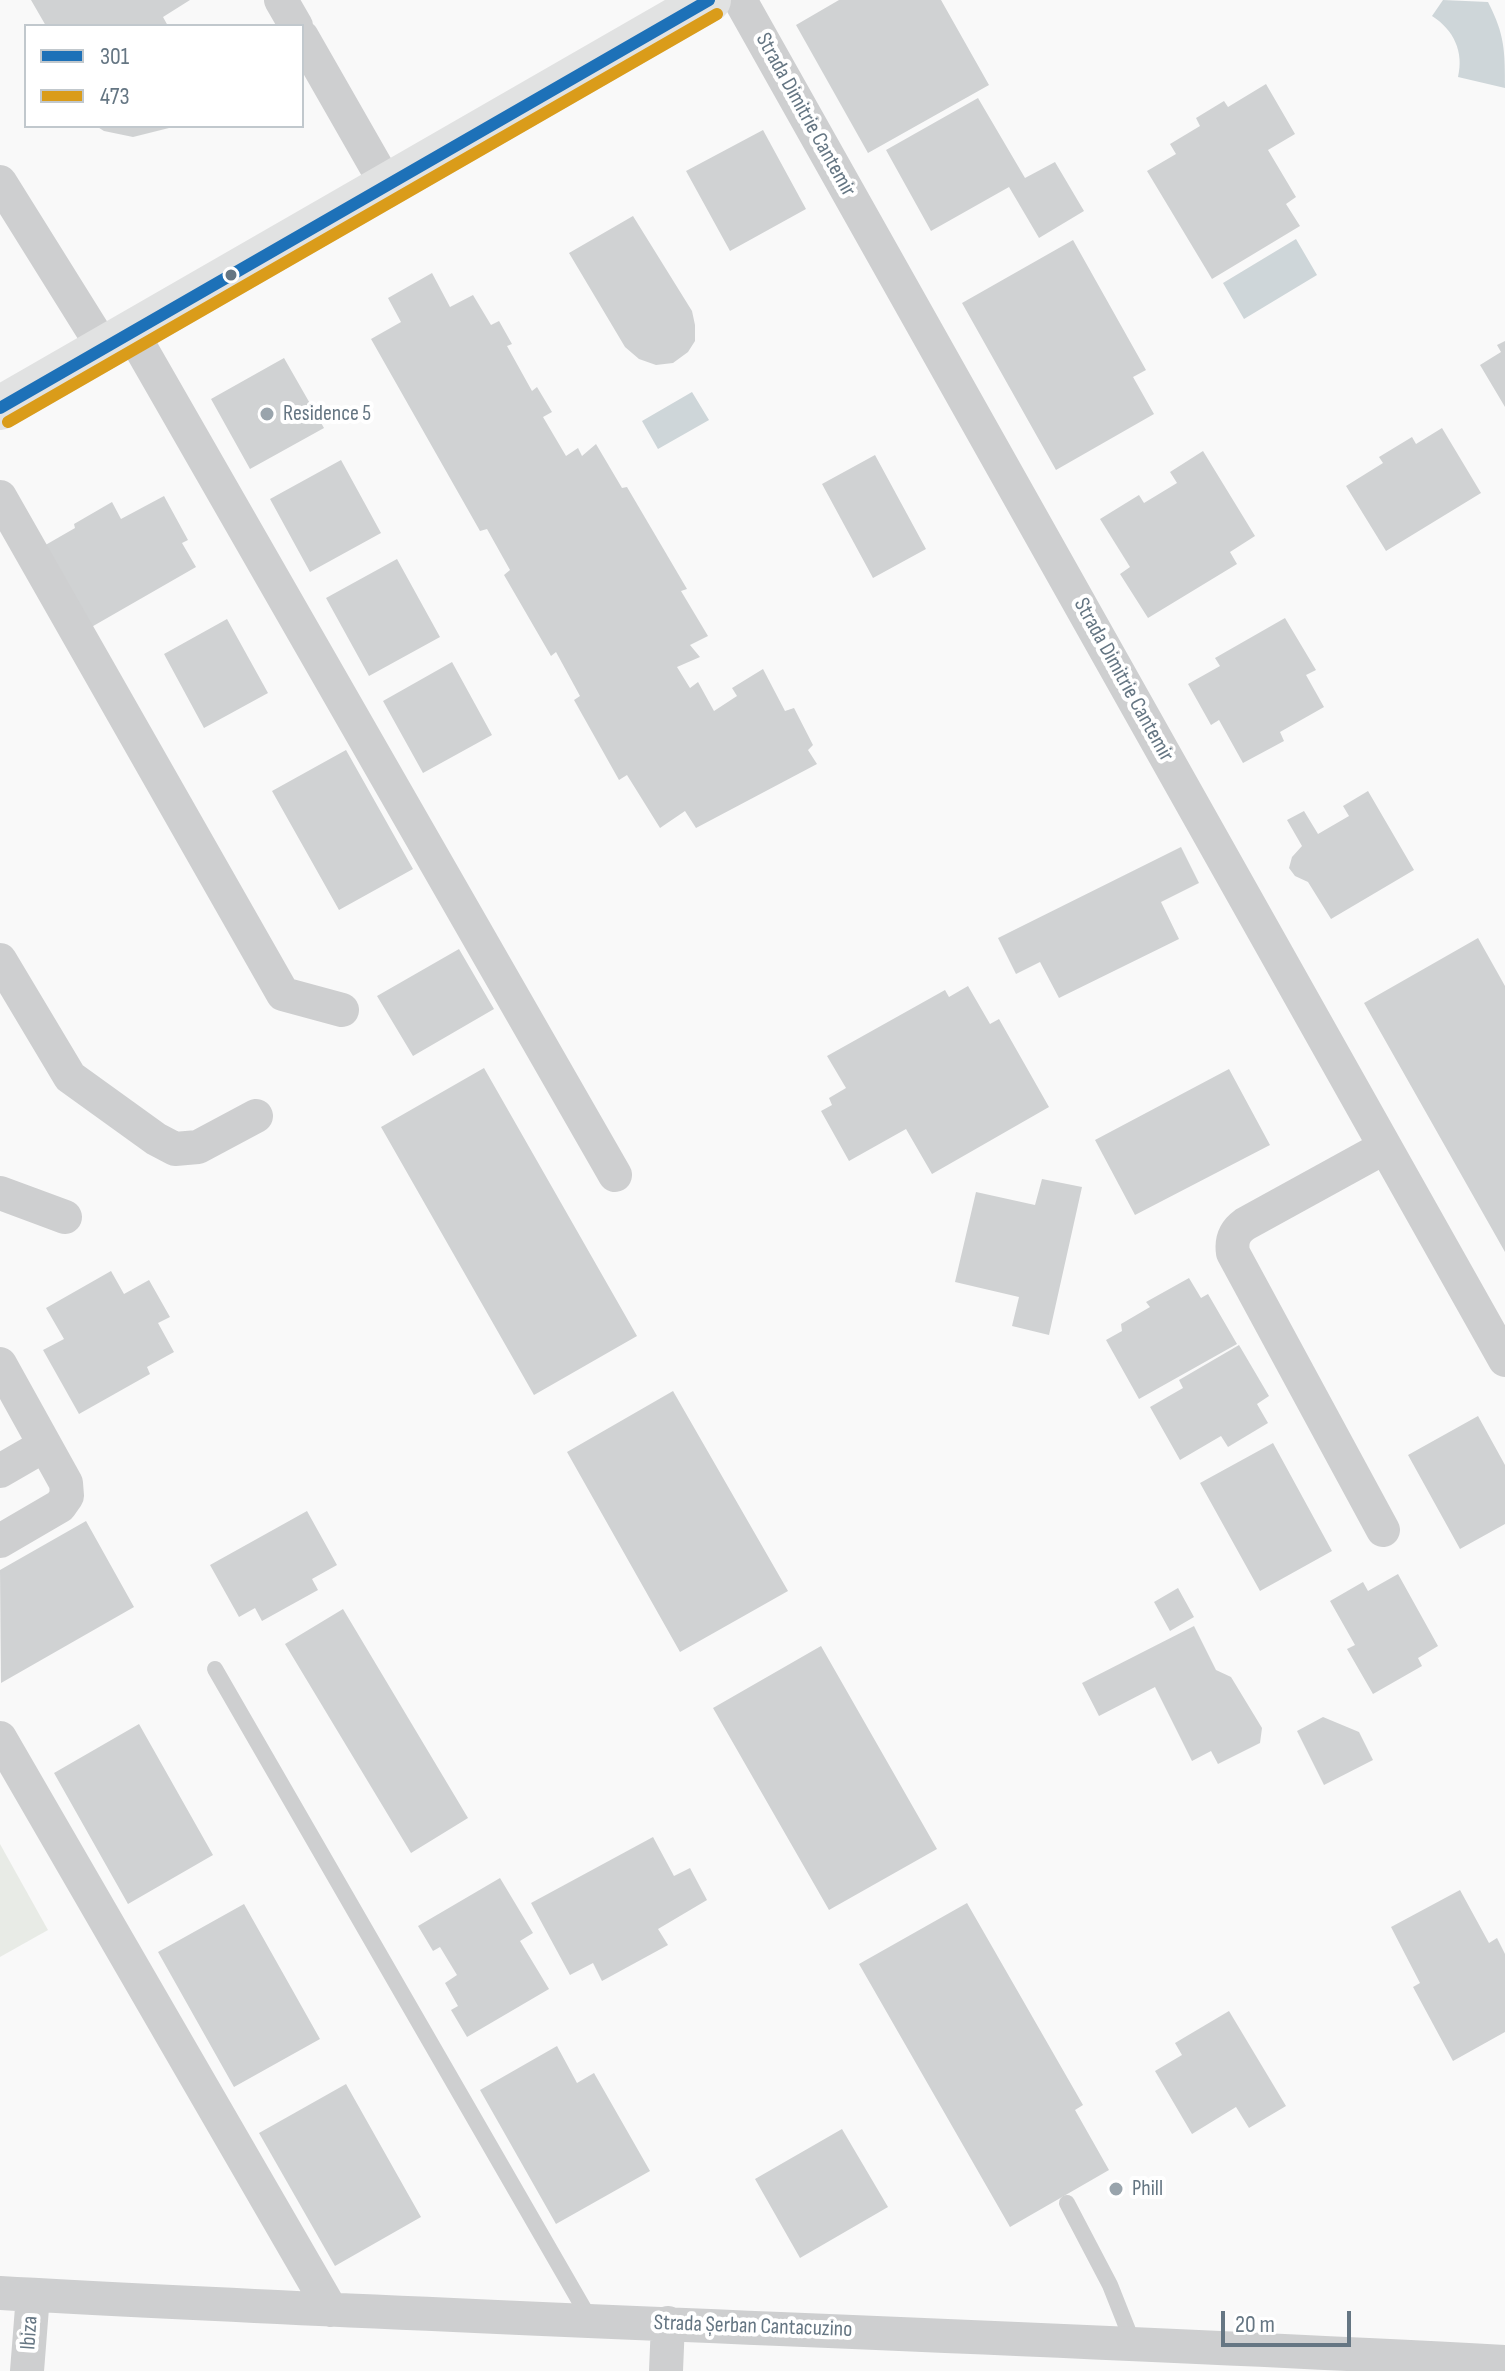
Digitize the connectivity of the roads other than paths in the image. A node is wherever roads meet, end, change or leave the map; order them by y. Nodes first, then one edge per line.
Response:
1 (281, 0) edge
2 (709, 0) edge
3 (740, 0) edge
4 (295, 24) edge
5 (304, 40) edge
6 (0, 182) edge
7 (386, 184) junction
8 (117, 339) junction
9 (0, 408) edge
10 (0, 497) edge
11 (0, 960) edge
12 (342, 1010) dead end
13 (256, 1116) dead end
14 (1385, 1147) junction
15 (615, 1175) dead end
16 (0, 1193) edge
17 (65, 1217) dead end
18 (1505, 1360) edge
19 (0, 1364) edge
20 (45, 1445) junction
21 (0, 1471) edge
22 (1383, 1530) dead end
23 (0, 1541) edge
24 (215, 1669) dead end
25 (0, 1738) edge
26 (1067, 2203) dead end
27 (16, 2294) edge
28 (331, 2310) junction
29 (591, 2321) junction
30 (668, 2323) junction
31 (1133, 2343) junction
32 (1185, 2358) edge
33 (1505, 2362) edge
34 (27, 2371) edge
35 (666, 2371) edge

1 - 4 street
2 - 7 street
3 - 14 street, Strada Dimitrie Cantemir
5 - 7 street
6 - 8 street
7 - 8 street
8 - 9 street
8 - 15 street
10 - 12 street
11 - 13 street
14 - 18 street, Strada Dimitrie Cantemir
14 - 22 street
16 - 17 street
19 - 20 street
20 - 21 street
20 - 23 street
24 - 29 lane
25 - 28 street
26 - 31 lane
27 - 28 street, Strada Șerban Cantacuzino
27 - 34 street, Ibiza
28 - 29 street, Strada Șerban Cantacuzino
29 - 30 street, Strada Șerban Cantacuzino
30 - 31 street, Strada Șerban Cantacuzino
30 - 35 street
31 - 32 street, Strada Șerban Cantacuzino
32 - 33 street, Strada Șerban Cantacuzino

